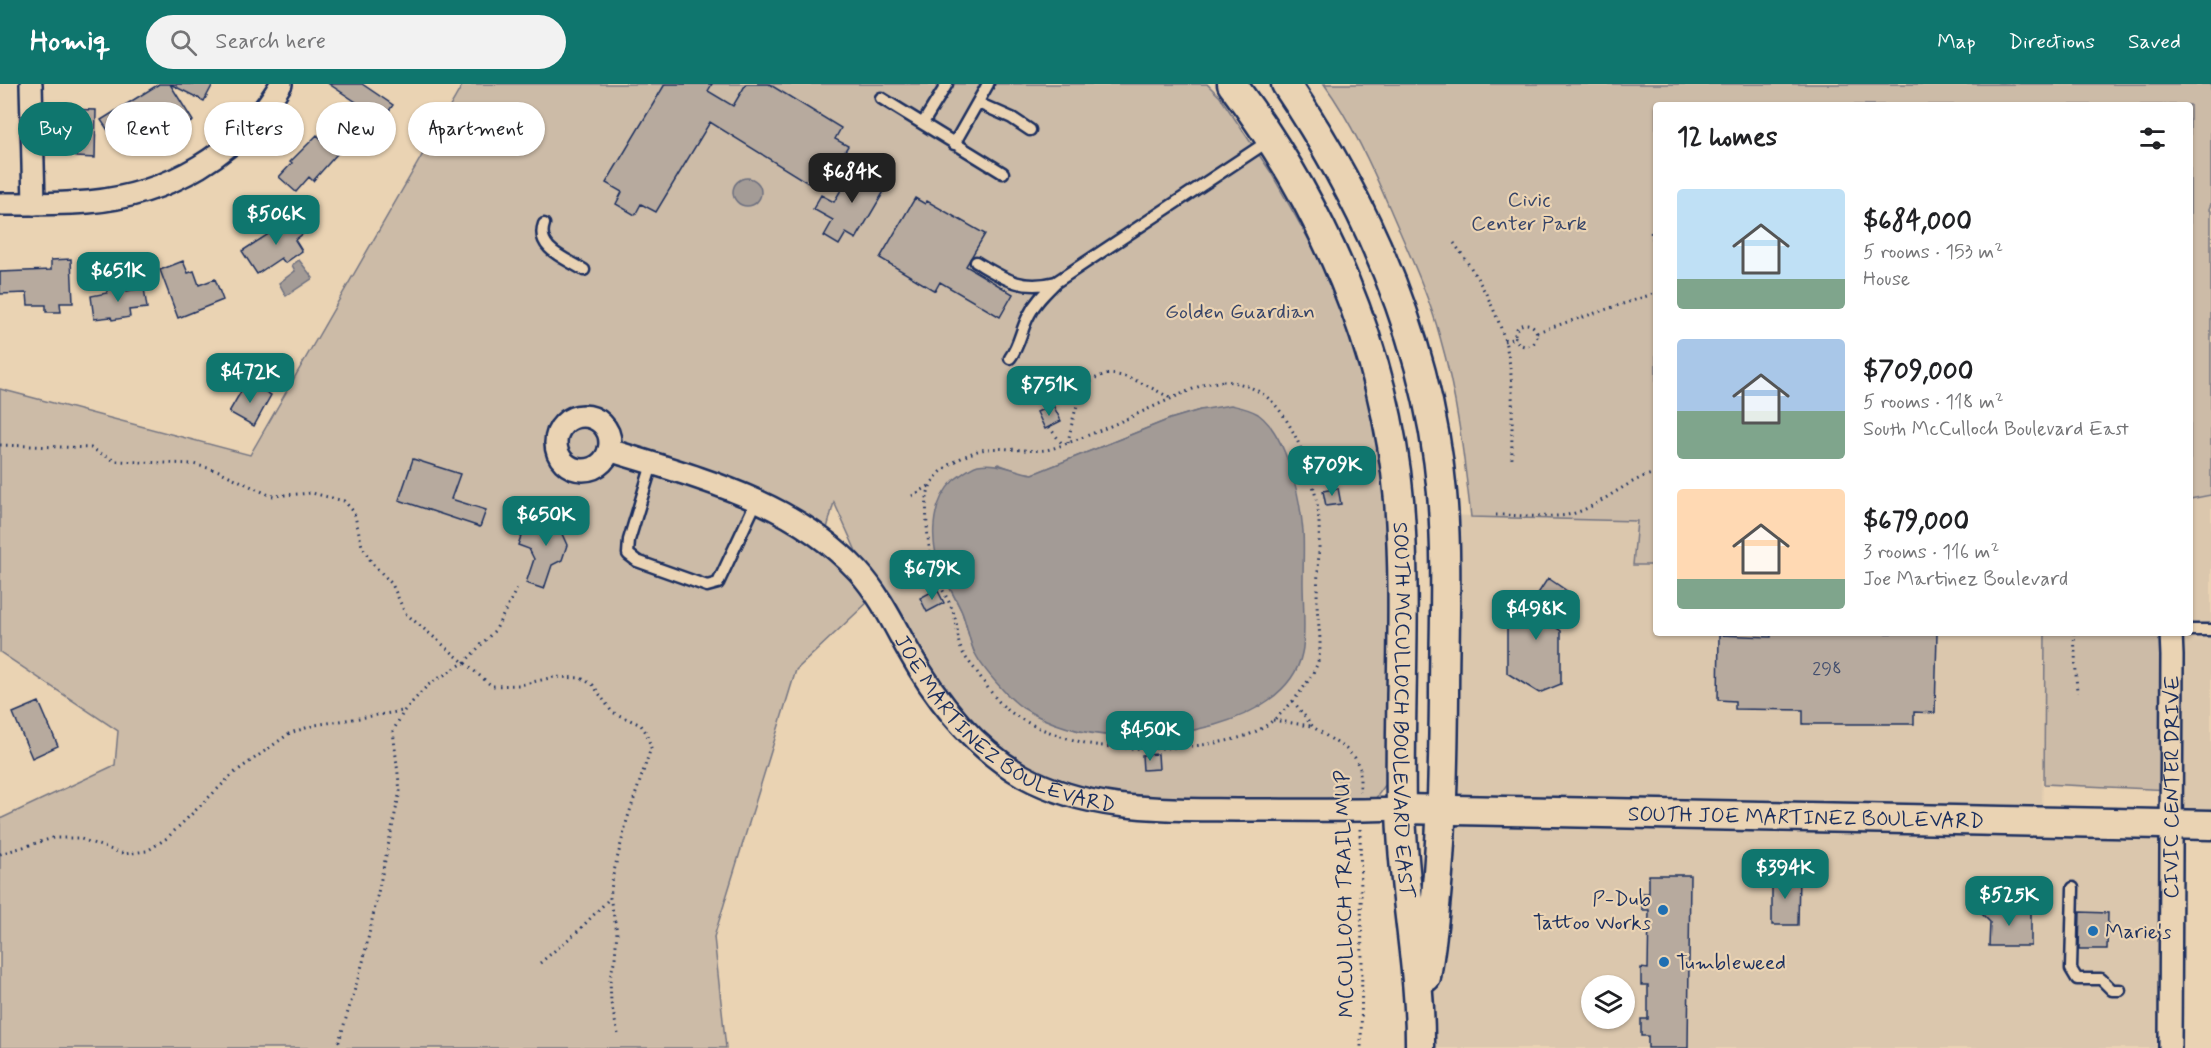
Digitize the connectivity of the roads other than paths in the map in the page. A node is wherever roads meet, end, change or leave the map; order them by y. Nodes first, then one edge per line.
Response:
1 (31, 84) edge
2 (281, 84) edge
3 (947, 84) edge
4 (988, 84) edge
5 (1232, 84) edge
6 (1286, 84) edge
7 (881, 98) dead end
8 (978, 103) junction
9 (923, 123) junction
10 (1030, 129) dead end
11 (1271, 140) junction
12 (954, 144) junction
13 (1003, 173) dead end
14 (0, 204) edge
15 (34, 204) junction
16 (544, 224) dead end
17 (976, 262) dead end
18 (584, 270) dead end
19 (1056, 282) junction
20 (1010, 358) dead end
21 (609, 450) dead end
22 (652, 464) junction
23 (757, 500) junction
24 (2193, 630) edge
25 (2211, 630) edge
26 (2171, 636) edge
27 (1401, 808) junction
28 (1442, 808) junction
29 (2170, 824) junction
30 (2211, 825) edge
31 (2073, 888) dead end
32 (2120, 990) dead end
33 (1420, 1014) junction
34 (1420, 1048) edge
35 (2170, 1048) edge

1 - 15 street
2 - 15 street
3 - 9 lane
4 - 8 lane
5 - 11 main road, SOUTH MCCULLOCH BOULEVARD EAST
6 - 28 main road, SOUTH MCCULLOCH BOULEVARD EAST
7 - 9 lane
8 - 10 lane
8 - 12 lane
9 - 12 lane
11 - 19 lane
11 - 27 main road, SOUTH MCCULLOCH BOULEVARD EAST
12 - 13 lane
14 - 15 street
16 - 18 lane
17 - 19 lane
19 - 20 lane
21 - 22 street, JOE MARTINEZ BOULEVARD
22 - 23 street, JOE MARTINEZ BOULEVARD
22 - 23 lane
23 - 27 street, JOE MARTINEZ BOULEVARD
24 - 25 lane
26 - 29 street, CIVIC CENTER DRIVE
27 - 28 main road, SOUTH JOE MARTINEZ BOULEVARD
27 - 33 main road, SOUTH MCCULLOCH BOULEVARD EAST
28 - 29 main road, SOUTH JOE MARTINEZ BOULEVARD
28 - 33 main road, SOUTH MCCULLOCH BOULEVARD EAST
29 - 30 main road, SOUTH JOE MARTINEZ BOULEVARD
29 - 35 street, CIVIC CENTER DRIVE
31 - 32 lane
33 - 34 main road, SOUTH MCCULLOCH BOULEVARD EAST

